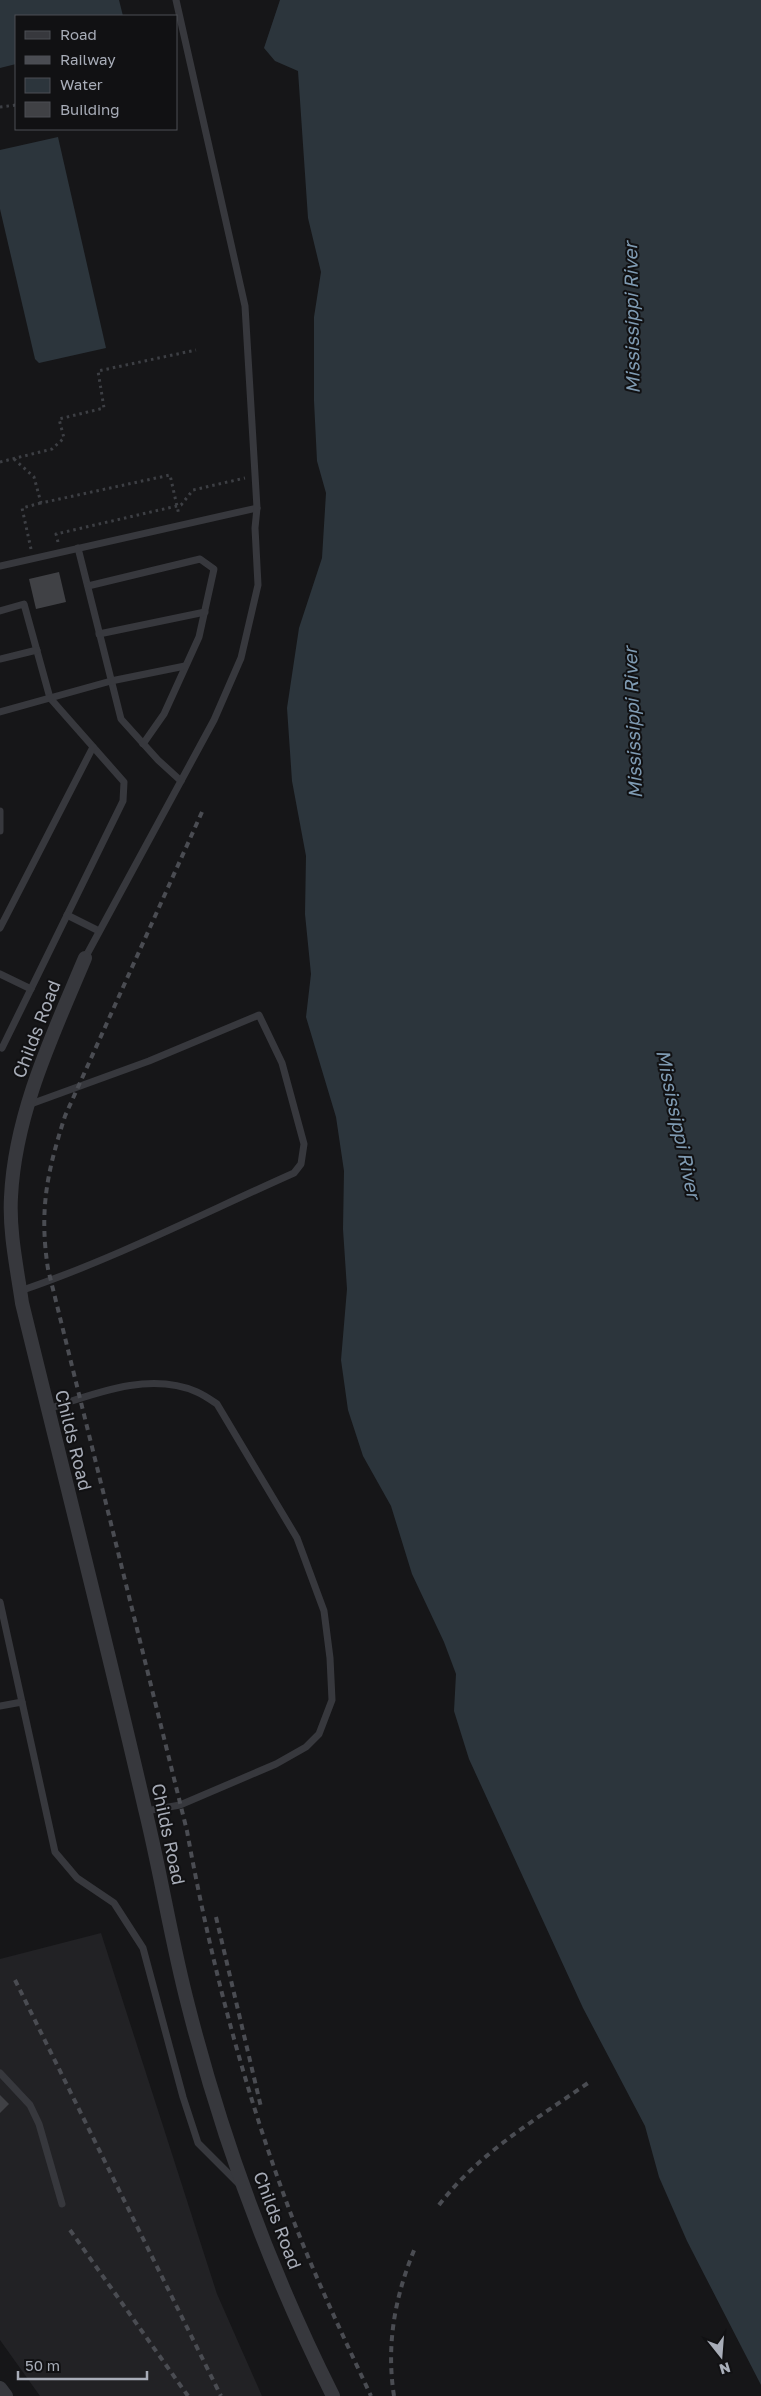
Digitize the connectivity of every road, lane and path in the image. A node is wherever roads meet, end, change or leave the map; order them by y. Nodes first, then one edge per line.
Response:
1 (176, 0) edge
2 (15, 105) edge
3 (0, 107) edge
4 (196, 350) dead end
5 (14, 458) junction
6 (0, 462) edge
7 (255, 477) junction
8 (41, 503) junction
9 (176, 506) junction
10 (257, 508) junction
11 (78, 548) junction
12 (61, 552) junction
13 (33, 558) junction
14 (0, 566) edge
15 (88, 586) junction
16 (0, 611) edge
17 (204, 612) junction
18 (100, 634) junction
19 (37, 650) junction
20 (0, 659) edge
21 (185, 666) junction
22 (111, 681) junction
23 (50, 698) junction
24 (0, 712) edge
25 (144, 744) junction
26 (93, 747) junction
27 (181, 781) junction
28 (0, 812) edge
29 (0, 831) edge
30 (67, 915) junction
31 (0, 928) edge
32 (99, 930) junction
33 (84, 958) joint
34 (0, 974) edge
35 (31, 989) junction
36 (2, 1048) dead end
37 (28, 1106) junction
38 (20, 1291) junction
39 (48, 1409) junction
40 (0, 1602) edge
41 (22, 1702) junction
42 (0, 1706) edge
43 (146, 1811) junction
44 (0, 2073) edge
45 (246, 2192) junction
46 (62, 2204) dead end
47 (0, 2388) edge
48 (6, 2396) edge
49 (333, 2396) edge

1 - 7 lane, Childs Road
2 - 3 path
4 - 5 path
5 - 6 path
5 - 8 path
7 - 9 path
7 - 10 lane, Childs Road
8 - 9 path
8 - 13 path
9 - 12 path
10 - 11 lane
10 - 27 lane, Childs Road
11 - 12 lane
11 - 15 lane
12 - 13 lane
13 - 14 lane
15 - 17 lane
15 - 18 lane
16 - 19 lane
17 - 18 lane
17 - 21 lane
18 - 22 lane
19 - 20 lane
19 - 23 lane
21 - 22 lane
21 - 25 lane
22 - 23 lane
22 - 25 lane
23 - 24 lane
23 - 26 lane
25 - 27 lane
26 - 30 lane
26 - 31 lane
27 - 32 lane, Childs Road
28 - 29 lane
30 - 32 lane
30 - 35 lane
32 - 33 lane, Childs Road
33 - 37 street, Childs Road
34 - 35 lane
35 - 36 lane
37 - 38 street, Childs Road
37 - 38 lane
38 - 39 street, Childs Road
39 - 43 street, Childs Road
39 - 43 lane
40 - 41 lane
41 - 42 lane
41 - 45 lane
43 - 45 street, Childs Road
44 - 46 lane
45 - 49 street, Childs Road
47 - 48 street

